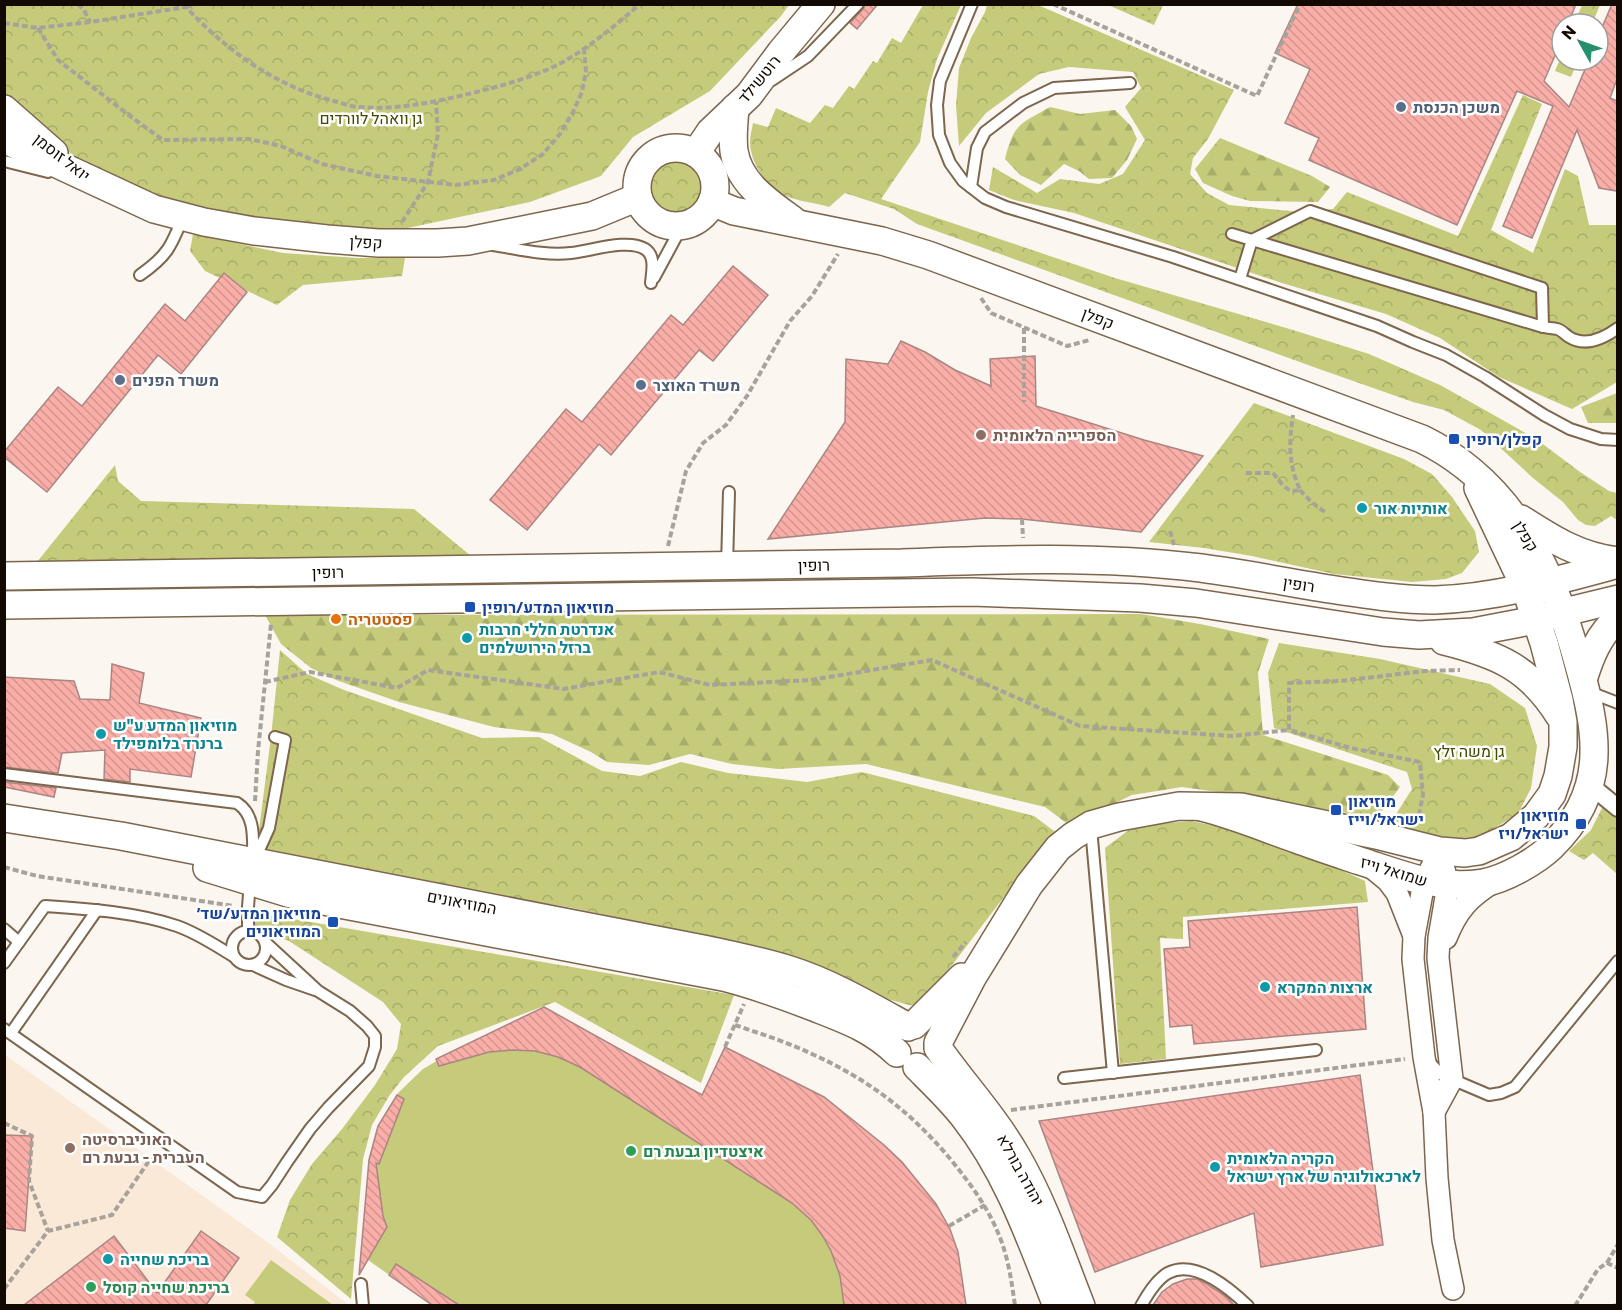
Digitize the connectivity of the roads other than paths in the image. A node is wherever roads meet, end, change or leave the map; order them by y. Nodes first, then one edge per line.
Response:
1 (821, 4) edge
2 (858, 4) edge
3 (972, 4) edge
4 (1130, 83) dead end
5 (742, 102) junction
6 (4, 109) edge
7 (4, 137) edge
8 (696, 153) junction
9 (4, 161) edge
10 (100, 185) junction
11 (970, 187) junction
12 (638, 197) junction
13 (712, 202) junction
14 (183, 216) junction
15 (797, 224) junction
16 (682, 226) junction
17 (1232, 234) dead end
18 (1252, 240) junction
19 (468, 241) junction
20 (140, 275) dead end
21 (1240, 279) junction
22 (1543, 327) junction
23 (1617, 328) edge
24 (1617, 440) edge
25 (729, 492) dead end
26 (1506, 524) junction
27 (1617, 562) edge
28 (727, 566) junction
29 (4, 576) edge
30 (1551, 581) junction
31 (1525, 587) junction
32 (1469, 598) junction
33 (1617, 599) edge
34 (4, 605) edge
35 (1563, 613) junction
36 (1617, 618) edge
37 (1536, 619) junction
38 (1419, 635) junction
39 (1585, 685) junction
40 (1617, 703) edge
41 (1563, 722) junction
42 (275, 737) dead end
43 (4, 774) edge
44 (1590, 785) junction
45 (1201, 807) junction
46 (1617, 808) edge
47 (4, 818) edge
48 (1091, 825) junction
49 (4, 833) edge
50 (1440, 851) junction
51 (1366, 863) junction
52 (1506, 875) junction
53 (1436, 883) junction
54 (250, 884) junction
55 (97, 910) junction
56 (4, 929) edge
57 (248, 931) junction
58 (999, 933) junction
59 (1414, 936) junction
60 (19, 942) junction
61 (266, 943) junction
62 (233, 956) junction
63 (1438, 958) junction
64 (1617, 961) edge
65 (4, 963) edge
66 (253, 965) junction
67 (318, 991) junction
68 (911, 1026) junction
69 (8, 1031) edge
70 (938, 1045) junction
71 (1316, 1050) dead end
72 (1424, 1057) junction
73 (907, 1060) junction
74 (1113, 1073) junction
75 (1064, 1078) dead end
76 (1452, 1079) junction
77 (1434, 1112) junction
78 (361, 1284) dead end
79 (1453, 1288) dead end
80 (363, 1305) edge
81 (1057, 1305) edge
82 (1081, 1305) edge
83 (1140, 1305) edge
84 (1248, 1305) edge

1 - 5 street, רוטשילד
2 - 5 lane
3 - 11 lane
4 - 11 lane
5 - 8 street, רוטשילד
5 - 15 street
6 - 10 street, יואל זוסמן
7 - 10 street, יואל זוסמן
8 - 12 street
8 - 13 street
9 - 10 lane
10 - 14 street, קפלן
11 - 21 lane
12 - 16 street
12 - 19 street, קפלן
13 - 15 street, קפלן
13 - 16 street
14 - 19 street, קפלן
14 - 20 lane
15 - 26 street, קפלן
16 - 19 lane
17 - 18 lane
18 - 21 lane
18 - 22 lane
18 - 22 lane
21 - 24 lane
22 - 23 lane
25 - 28 lane
26 - 27 street
26 - 30 street, קפלן
26 - 31 street, קפלן
26 - 32 street
27 - 30 street, רופין
28 - 29 street, רופין
28 - 32 street, רופין
30 - 31 street, רופין
30 - 35 street, קפלן
31 - 32 street, רופין
31 - 37 street, שמואל וייז
33 - 35 street, רופין
34 - 38 street, רופין
35 - 37 street, רופין
35 - 39 street, שמואל וייז
36 - 39 street
37 - 38 street, רופין
37 - 41 street, שמואל וייז
38 - 41 street
39 - 40 lane
39 - 44 street, שמואל וייז
41 - 50 street, שמואל וייז
42 - 54 lane
43 - 54 lane
44 - 46 street
44 - 52 street, שמואל וייז
45 - 48 street, שמואל וייז
45 - 50 street, שמואל וייז
45 - 51 street, שמואל וייז
47 - 54 street, המוזיאונים
48 - 58 street, שמואל וייז
48 - 74 lane
49 - 54 street, המוזיאונים
50 - 53 street
51 - 53 street, שמואל וייז
51 - 59 street
52 - 53 street, שמואל וייז
52 - 63 street
53 - 59 street
53 - 63 street
54 - 57 lane
54 - 68 street, המוזיאונים
54 - 73 street, המוזיאונים
55 - 60 lane
55 - 62 lane
55 - 69 lane
56 - 60 lane
57 - 61 lane
57 - 62 lane
58 - 68 street, שמואל וייז
58 - 70 street, שמואל וייז
59 - 72 street
60 - 65 lane
61 - 66 lane
61 - 67 lane
62 - 66 lane
63 - 76 street
64 - 76 lane
66 - 67 lane
67 - 69 lane
68 - 70 street
68 - 73 street
70 - 73 street
70 - 82 street, יהודה בורלא
71 - 74 lane
72 - 76 lane
72 - 77 street
73 - 81 street, יהודה בורלא
74 - 75 lane
76 - 77 street
77 - 79 street
78 - 80 lane
83 - 84 lane

